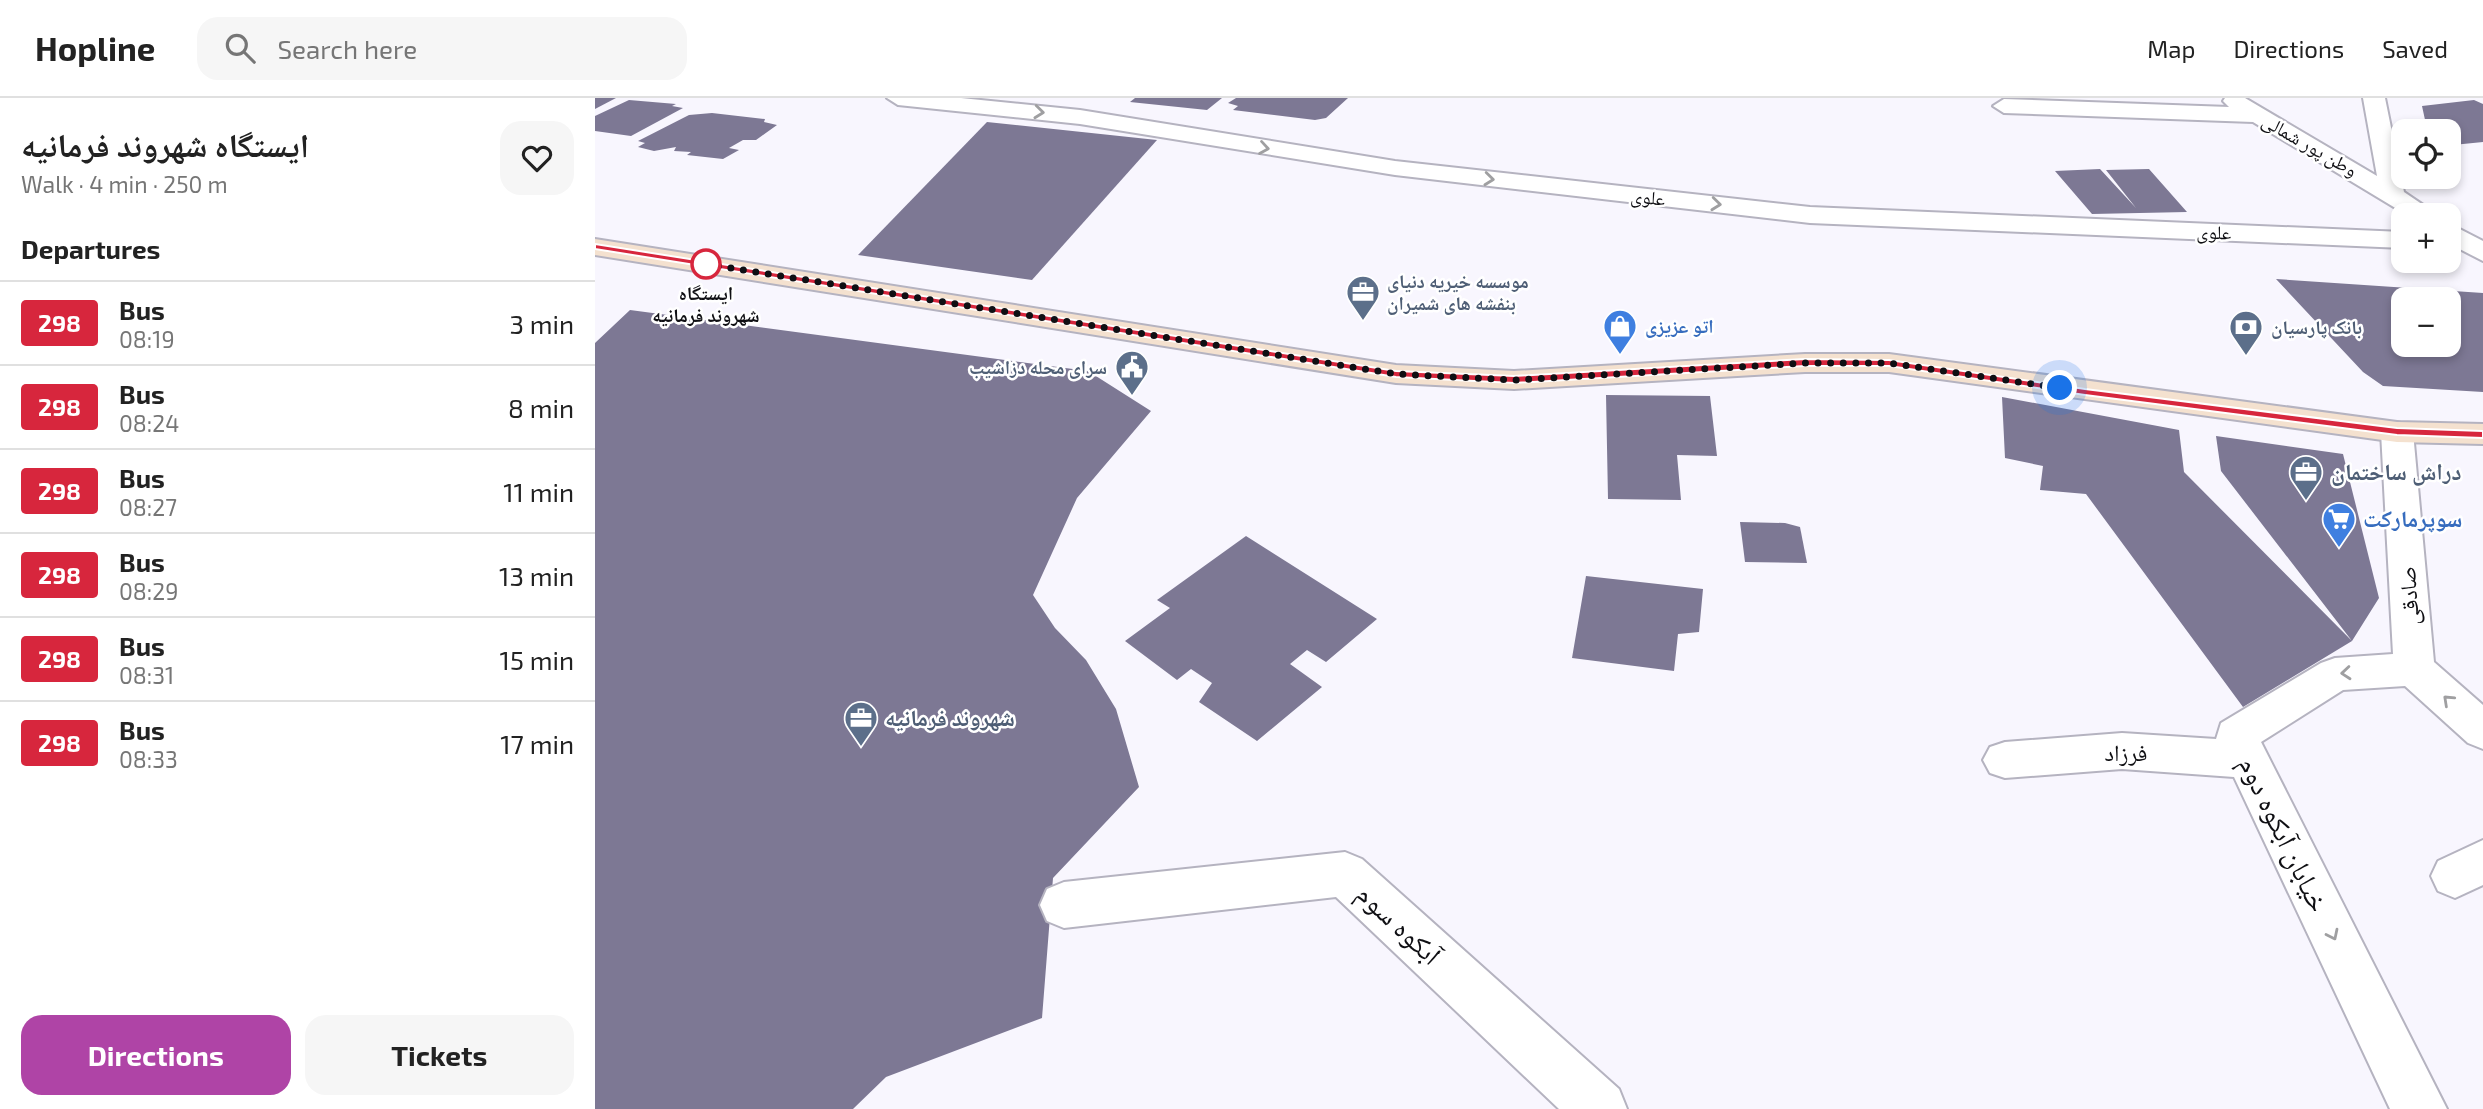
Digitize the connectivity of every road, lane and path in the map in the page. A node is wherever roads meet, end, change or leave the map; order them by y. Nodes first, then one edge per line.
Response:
1 (898, 98) edge
2 (2229, 98) edge
3 (2374, 98) edge
4 (2004, 106) dead end
5 (1082, 107) edge
6 (2257, 115) junction
7 (2392, 192) junction
8 (2408, 203) edge
9 (2391, 239) edge
10 (595, 247) edge
11 (2397, 432) junction
12 (2483, 434) edge
13 (2414, 669) junction
14 (2483, 731) edge
15 (2247, 759) junction
16 (2005, 760) dead end
17 (1064, 905) dead end
18 (1599, 1109) edge
19 (2419, 1109) edge

1 -> 5 street, علوی
2 - 6 street, وطن پور شمالی
3 - 7 street
4 - 6 street
5 -> 9 street, علوی
6 - 7 street, وطن پور شمالی
7 - 8 street, وطن پور شمالی
10 - 11 main road
11 - 12 main road
11 - 13 street, صادقی
14 -> 13 street
13 -> 15 street, خیابان آبکوه دوم
15 - 16 street, فرزاد
15 -> 19 street, خیابان آبکوه دوم
17 - 18 street, آبکوه سوم

